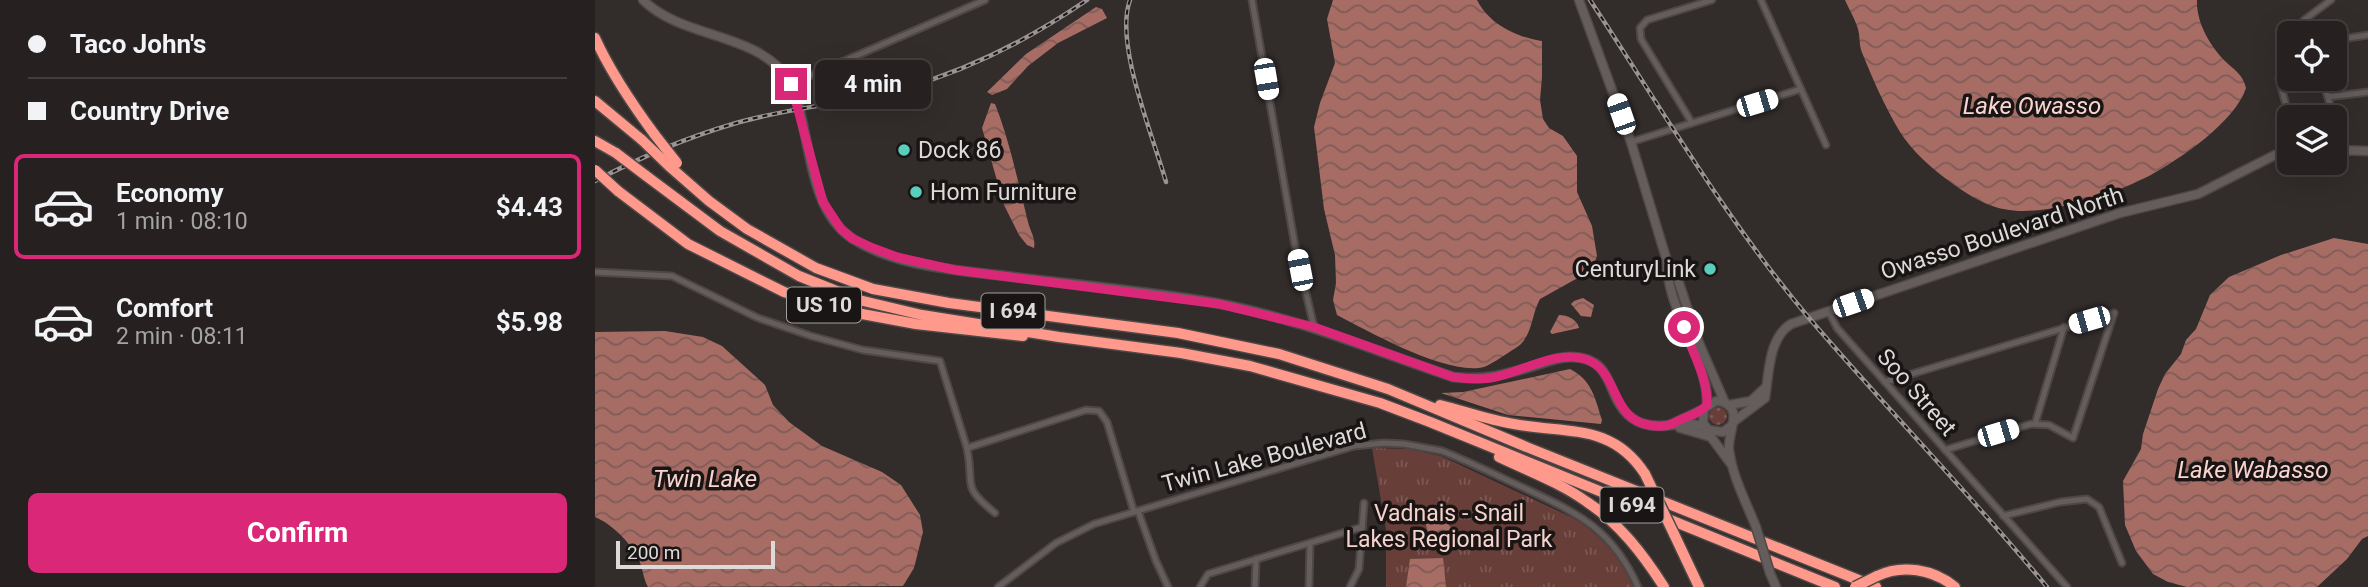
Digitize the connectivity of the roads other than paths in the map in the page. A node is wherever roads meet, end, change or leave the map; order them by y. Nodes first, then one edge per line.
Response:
1 (643, 0) edge
2 (985, 0) edge
3 (1252, 0) edge
4 (1582, 0) edge
5 (1712, 0) edge
6 (1761, 0) edge
7 (2331, 0) edge
8 (2304, 21) edge
9 (2368, 35) edge
10 (595, 38) edge
11 (2347, 38) edge
12 (791, 84) junction
13 (1801, 89) junction
14 (2326, 91) edge
15 (2368, 92) edge
16 (2328, 97) junction
17 (595, 101) edge
18 (2330, 105) edge
19 (1692, 123) junction
20 (595, 141) edge
21 (1631, 142) junction
22 (1826, 145) dead end
23 (2347, 150) edge
24 (2368, 151) edge
25 (2277, 155) edge
26 (673, 164) junction
27 (595, 170) edge
28 (1668, 261) junction
29 (595, 272) edge
30 (1829, 312) junction
31 (1314, 327) junction
32 (2064, 327) junction
33 (1059, 337) junction
34 (1353, 376) junction
35 (1885, 382) junction
36 (1766, 387) junction
37 (1727, 404) junction
38 (1705, 407) junction
39 (1430, 422) junction
40 (1732, 424) junction
41 (2035, 424) junction
42 (1672, 426) junction
43 (1708, 431) junction
44 (967, 448) junction
45 (1945, 450) junction
46 (1731, 464) junction
47 (1364, 503) dead end
48 (1136, 511) junction
49 (995, 513) dead end
50 (2003, 516) junction
51 (1362, 527) junction
52 (1310, 543) junction
53 (1256, 559) junction
54 (2122, 563) dead end
55 (1770, 573) junction
56 (998, 587) edge
57 (1168, 587) edge
58 (1199, 587) edge
59 (1255, 587) edge
60 (1308, 587) edge
61 (1350, 587) edge
62 (1638, 587) edge
63 (1664, 587) edge
64 (1699, 587) edge
65 (1770, 587) edge
66 (1776, 587) edge
67 (1835, 587) edge
68 (1856, 587) edge
69 (1876, 587) edge
70 (1955, 587) edge
71 (2067, 587) edge

1 - 12 street
2 - 12 street
3 - 31 street
4 - 21 street
5 - 19 street
6 - 13 street
7 - 8 street
9 - 11 street
10 - 26 highway, bridge
12 - 31 street
13 - 19 street
13 - 22 street
14 - 16 street
15 - 16 street
16 - 18 street
17 - 26 highway, I 694, bridge
19 - 21 street
20 - 33 highway, I 694, bridge
21 - 28 street
23 - 24 street
25 - 30 street, Owasso Boulevard North
26 - 34 highway, I 694
27 - 33 highway, US 10, bridge
28 - 37 street
28 - 38 street
29 - 44 street
30 - 35 street, Soo Street
30 - 36 street, Owasso Boulevard North
31 - 42 street
32 - 35 street
32 - 41 street
32 - 41 street
33 - 39 highway, I 694
34 - 64 highway, bridge
34 - 69 highway, I 694
35 - 45 street, Soo Street
36 - 37 street
36 - 40 street, Owasso Boulevard North
37 - 38 street
37 - 40 street
38 - 42 street
38 - 43 street
39 - 63 highway
39 - 67 highway, I 694
40 - 43 street
40 - 46 street
41 - 45 street
42 - 43 street
43 - 46 street
44 - 48 street
44 - 49 street
45 - 50 street, Soo Street
46 - 55 street, bridge
47 - 51 street
48 - 56 street, Twin Lake Boulevard
48 - 57 street
48 - 62 street, Twin Lake Boulevard
50 - 54 street
50 - 71 street, Soo Street
51 - 52 street
51 - 61 street
52 - 53 street
52 - 60 street
53 - 58 street
53 - 59 street
55 - 65 street
55 - 66 street
68 - 70 highway, bridge

